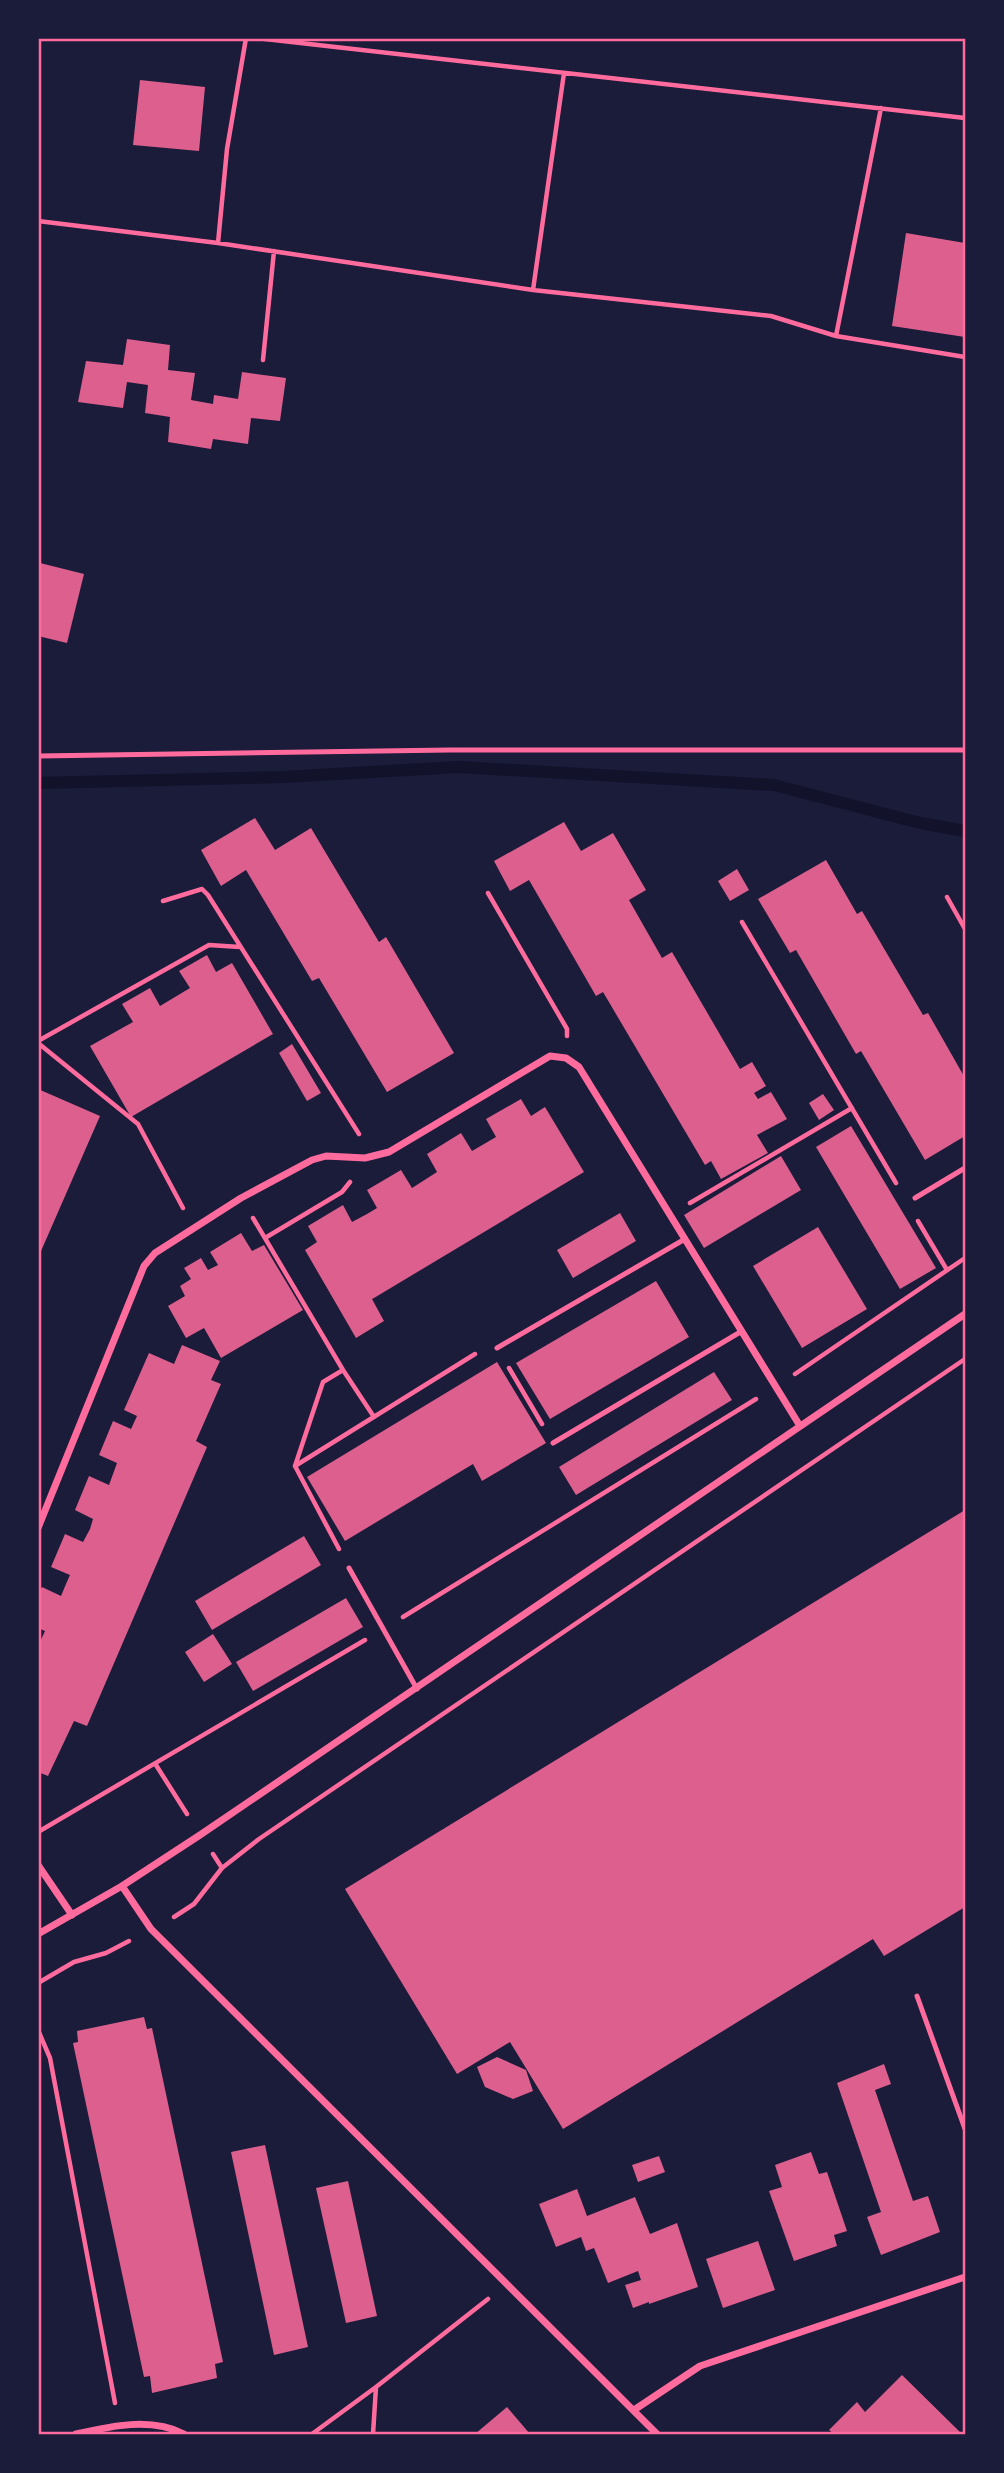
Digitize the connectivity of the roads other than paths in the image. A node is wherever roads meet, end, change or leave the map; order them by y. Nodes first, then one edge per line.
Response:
1 (965, 750) edge
2 (38, 757) edge
3 (965, 1168) edge
4 (915, 1198) dead end
5 (685, 1239) junction
6 (965, 1314) edge
7 (743, 1331) junction
8 (497, 1348) road end
9 (800, 1426) junction
10 (553, 1443) road end
11 (38, 1528) edge
12 (349, 1568) road end
13 (417, 1689) junction
14 (38, 1865) edge
15 (122, 1886) junction
16 (72, 1915) junction
17 (38, 1934) edge
18 (916, 1996) dead end
19 (965, 2129) edge
20 (965, 2277) edge
21 (634, 2410) junction
22 (76, 2434) edge
23 (184, 2434) edge
24 (657, 2434) edge

1 - 2 lane
3 - 4 lane
5 - 7 street
5 - 8 lane
5 - 11 street
6 - 9 street
7 - 9 street
7 - 10 lane
9 - 13 street
12 - 13 lane
13 - 15 street
14 - 16 street
15 - 16 street
15 - 21 street
16 - 17 street
18 - 19 lane
20 - 21 street
21 - 24 street
22 - 23 street

